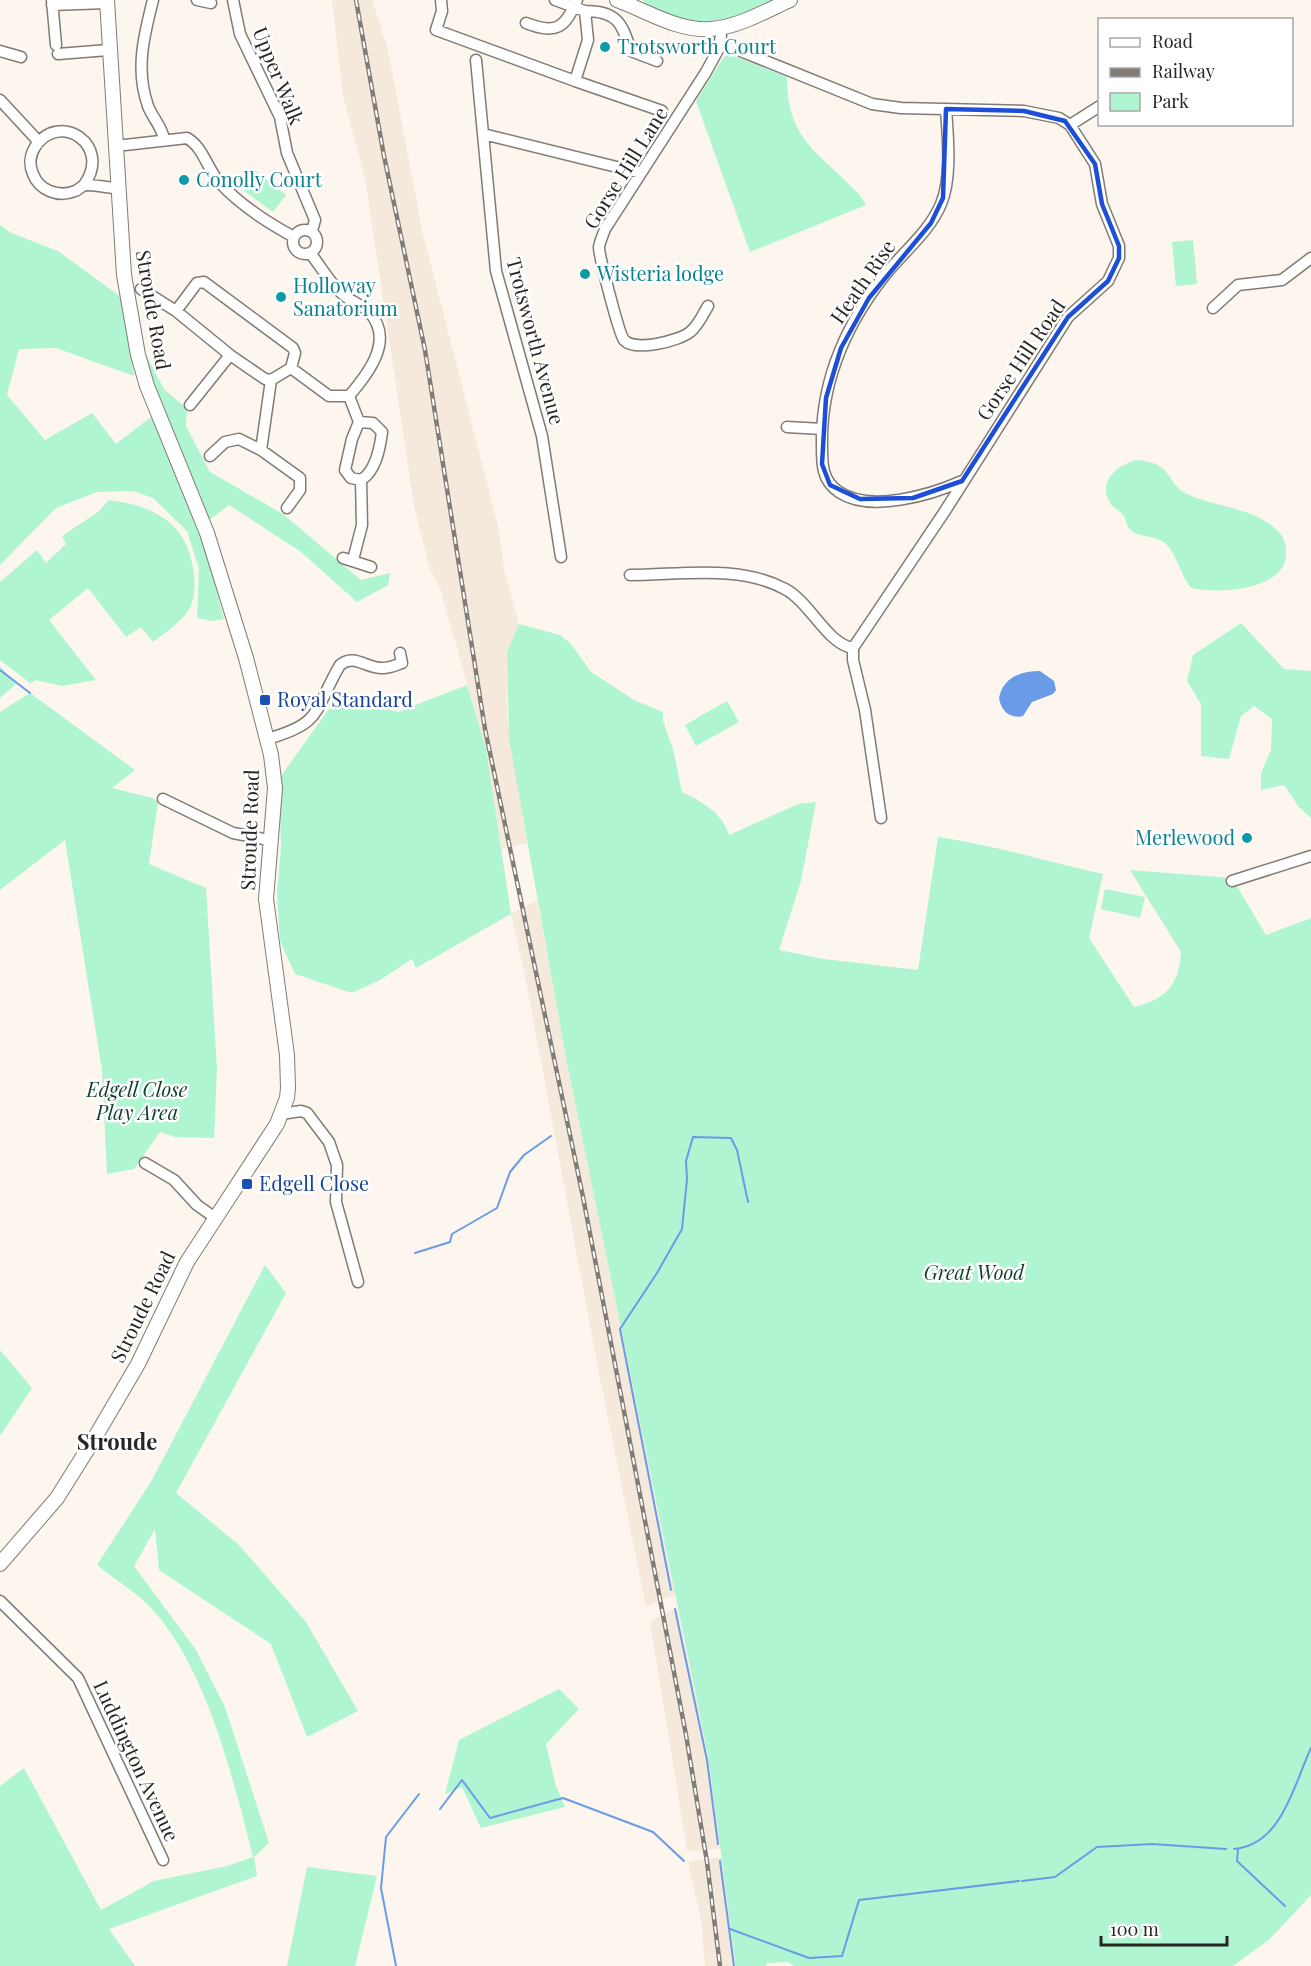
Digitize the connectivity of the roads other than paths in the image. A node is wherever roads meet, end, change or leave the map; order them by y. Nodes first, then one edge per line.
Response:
1 (153, 0) edge
2 (197, 0) edge
3 (233, 0) edge
4 (441, 0) edge
5 (555, 0) edge
6 (790, 0) edge
7 (52, 2) edge
8 (106, 2) edge
9 (626, 2) edge
10 (211, 3) dead end
11 (575, 4) edge
12 (585, 11) junction
13 (526, 23) dead end
14 (719, 27) junction
15 (721, 43) junction
16 (108, 50) junction
17 (0, 51) edge
18 (21, 57) dead end
19 (476, 60) dead end
20 (657, 60) dead end
21 (575, 81) junction
22 (0, 100) edge
23 (1098, 107) edge
24 (946, 110) junction
25 (662, 111) dead end
26 (1070, 125) junction
27 (483, 134) junction
28 (164, 139) junction
29 (39, 142) junction
30 (116, 146) junction
31 (641, 173) junction
32 (84, 185) junction
33 (119, 188) junction
34 (312, 231) junction
35 (294, 237) junction
36 (310, 253) junction
37 (1311, 258) edge
38 (141, 289) dead end
39 (708, 306) dead end
40 (1213, 308) dead end
41 (176, 311) junction
42 (230, 355) junction
43 (291, 368) junction
44 (271, 380) junction
45 (349, 396) junction
46 (190, 405) dead end
47 (359, 422) junction
48 (787, 427) dead end
49 (822, 429) junction
50 (261, 450) junction
51 (210, 456) dead end
52 (361, 480) junction
53 (962, 481) junction
54 (287, 508) dead end
55 (561, 557) dead end
56 (370, 567) dead end
57 (630, 575) dead end
58 (854, 648) junction
59 (400, 653) dead end
60 (267, 740) junction
61 (163, 799) dead end
62 (881, 818) dead end
63 (270, 840) junction
64 (1311, 856) edge
65 (1232, 881) dead end
66 (287, 1098) junction
67 (301, 1111) junction
68 (281, 1114) junction
69 (145, 1163) dead end
70 (214, 1217) junction
71 (358, 1282) dead end
72 (0, 1564) edge
73 (0, 1600) edge
74 (163, 1860) dead end

1 - 28 street
2 - 10 street
3 - 34 street, Upper Walk
4 - 21 street
5 - 11 street
6 - 14 street
7 - 8 street
7 - 16 street
8 - 16 street, Stroude Road
9 - 14 street
11 - 12 street
11 - 13 street
12 - 20 street
12 - 21 street
14 - 15 street
15 - 24 street
15 - 31 street, Gorse Hill Lane
16 - 30 street, Stroude Road
17 - 18 street
19 - 27 street, Trotsworth Avenue
21 - 25 street
22 - 29 street
23 - 26 street
24 - 26 street
24 - 49 street, Heath Rise
26 - 53 street, Gorse Hill Road
27 - 31 street
27 - 55 street, Trotsworth Avenue
28 - 30 street
28 - 35 street
29 - 32 street
29 - 32 street
30 - 33 street, Stroude Road
31 - 39 street, Gorse Hill Lane
32 - 33 street
33 - 60 street, Stroude Road
34 - 35 street
34 - 36 street
35 - 36 street
36 - 45 street
37 - 40 street
38 - 41 street
41 - 42 street
41 - 43 street
42 - 44 street
42 - 46 street
43 - 44 street
43 - 45 street
44 - 50 street
45 - 47 street
47 - 52 street
47 - 52 street
48 - 49 street
49 - 53 street, Heath Rise
50 - 51 street
50 - 54 street
52 - 56 street
53 - 58 street, Gorse Hill Road
57 - 58 street
58 - 62 street
59 - 60 street
60 - 63 street, Stroude Road
61 - 63 street
63 - 66 street, Stroude Road
64 - 65 street
66 - 67 street
66 - 68 street, Stroude Road
67 - 68 street
67 - 71 street
68 - 70 street, Stroude Road
69 - 70 street
70 - 72 street, Stroude Road
73 - 74 street, Luddington Avenue

